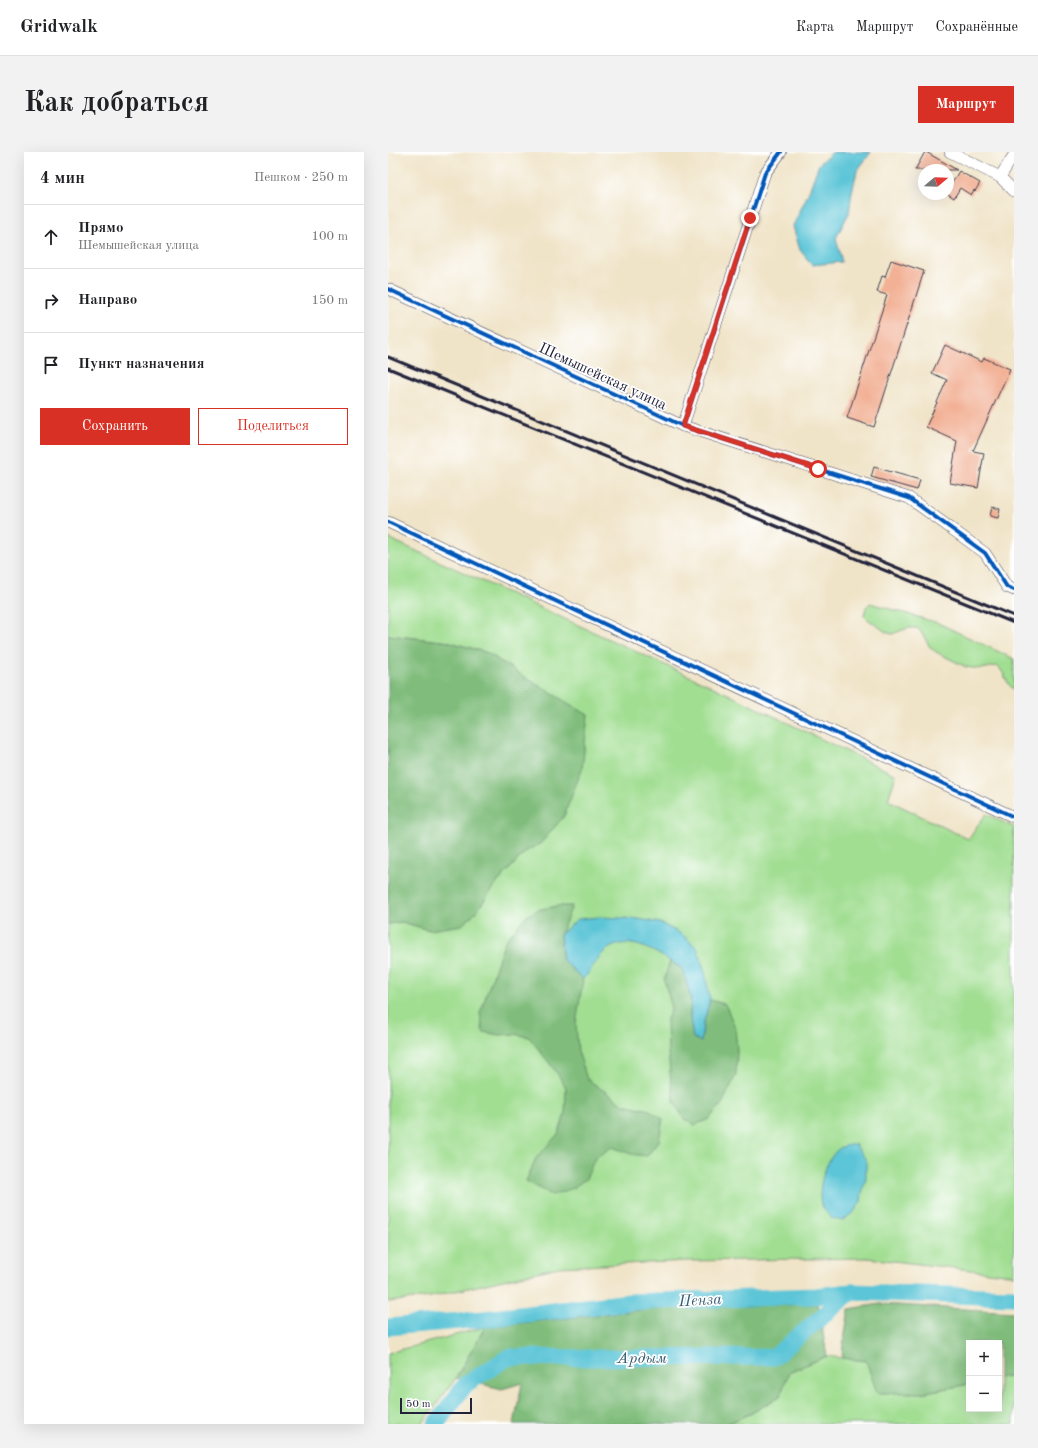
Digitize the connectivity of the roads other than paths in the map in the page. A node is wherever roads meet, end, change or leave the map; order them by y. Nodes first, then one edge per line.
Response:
1 (781, 152) edge
2 (950, 152) edge
3 (1014, 155) edge
4 (1000, 177) junction
5 (1014, 191) edge
6 (388, 289) edge
7 (683, 426) junction
8 (388, 522) edge
9 (1014, 590) edge
10 (1014, 818) edge

1 - 7 street
2 - 4 street
3 - 4 street
4 - 5 street
6 - 7 street, Шемышейская улица
7 - 9 street, Шемышейская улица
8 - 10 street

